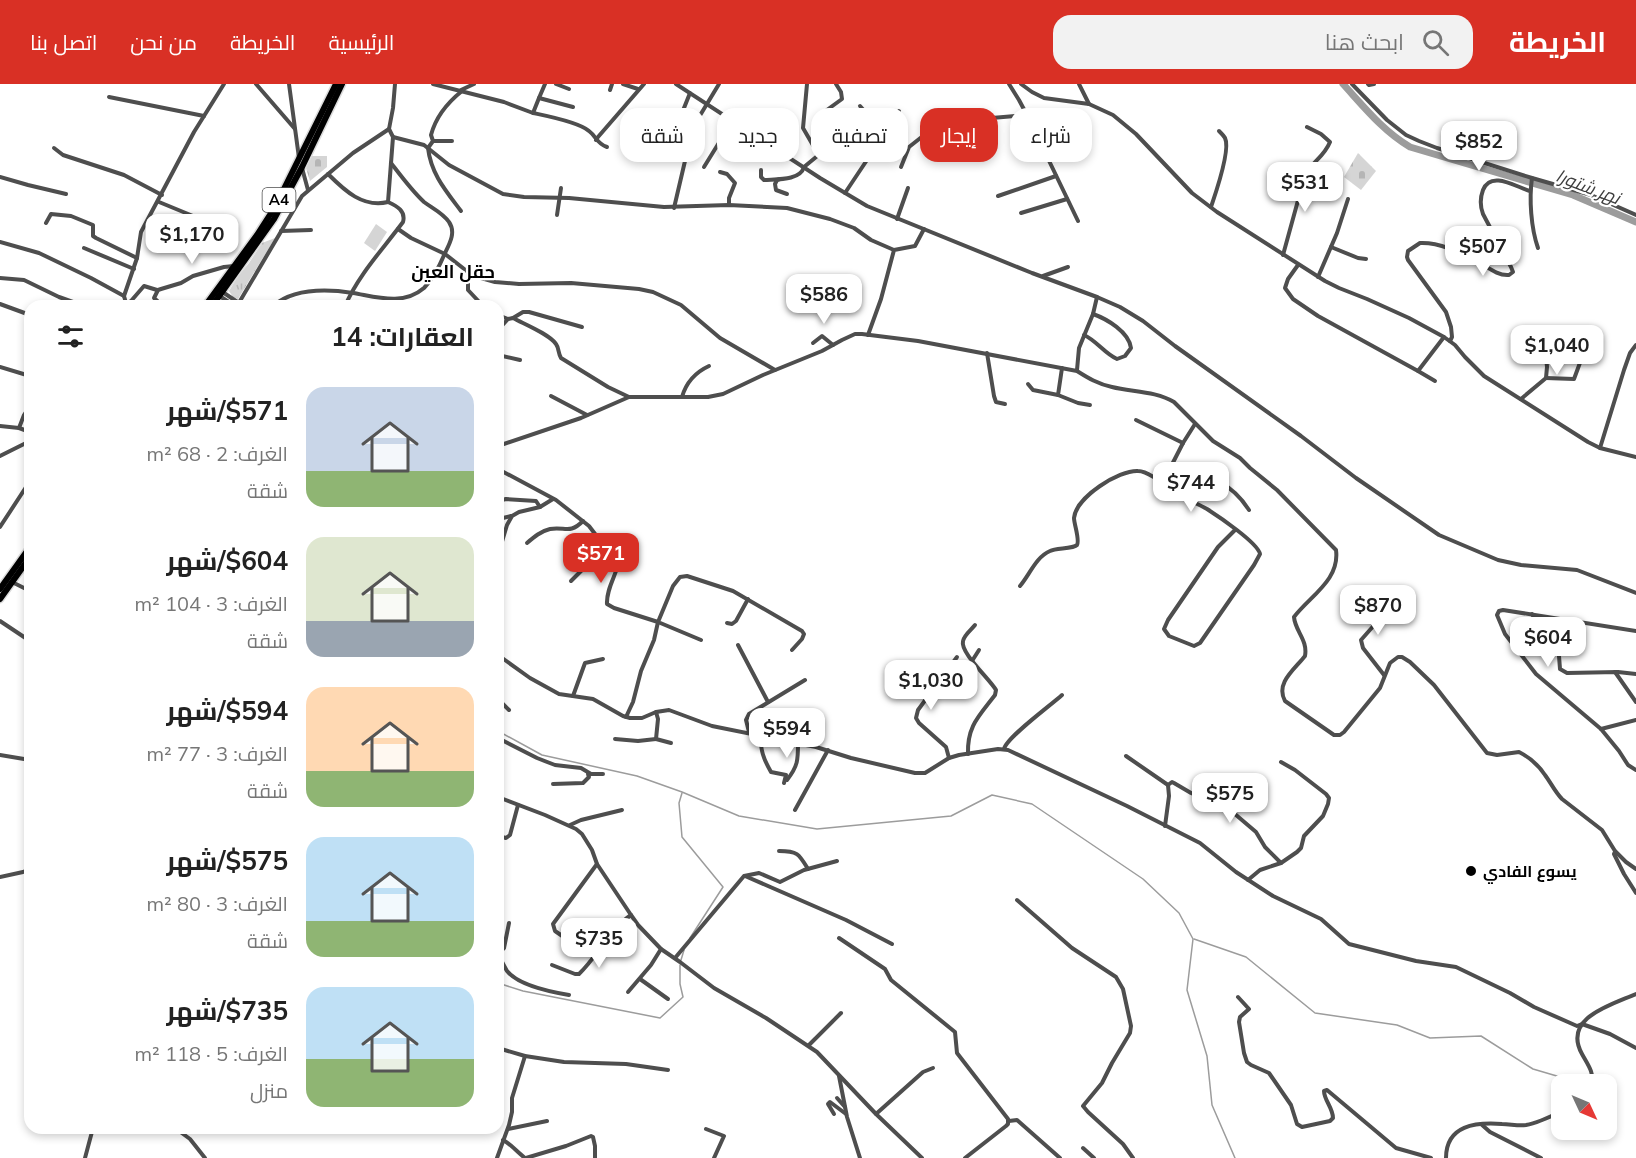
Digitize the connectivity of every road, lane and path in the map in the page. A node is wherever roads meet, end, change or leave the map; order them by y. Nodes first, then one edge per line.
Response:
1 (224, 84) edge
2 (256, 84) edge
3 (289, 84) edge
4 (336, 84) edge
5 (342, 84) edge
6 (394, 84) edge
7 (433, 84) edge
8 (474, 84) edge
9 (545, 84) edge
10 (556, 84) edge
11 (612, 84) edge
12 (623, 84) edge
13 (644, 84) edge
14 (676, 84) edge
15 (719, 84) edge
16 (807, 84) edge
17 (836, 84) edge
18 (1009, 84) edge
19 (1022, 84) edge
20 (1079, 84) edge
21 (1352, 84) edge
22 (1368, 84) edge
23 (1374, 84) edge
24 (569, 89) dead end
25 (638, 89) junction
26 (610, 90) dead end
27 (462, 91) junction
28 (690, 93) junction
29 (109, 97) dead end
30 (539, 98) junction
31 (706, 103) junction
32 (1089, 104) junction
33 (573, 107) dead end
34 (684, 108) edge
35 (703, 108) edge
36 (830, 108) edge
37 (1023, 108) edge
38 (717, 110) edge
39 (533, 113) junction
40 (204, 116) junction
41 (1307, 127) dead end
42 (295, 129) junction
43 (389, 129) junction
44 (1219, 131) dead end
45 (393, 137) junction
46 (920, 138) edge
47 (596, 140) junction
48 (434, 141) junction
49 (452, 141) dead end
50 (811, 142) edge
51 (717, 146) edge
52 (608, 147) dead end
53 (54, 148) dead end
54 (428, 148) junction
55 (811, 161) edge
56 (685, 162) edge
57 (796, 162) edge
58 (866, 162) edge
59 (1049, 162) edge
60 (301, 163) junction
61 (391, 163) junction
62 (704, 167) dead end
63 (804, 167) junction
64 (901, 167) dead end
65 (761, 170) dead end
66 (720, 172) dead end
67 (328, 174) junction
68 (1056, 176) junction
69 (0, 177) edge
70 (784, 178) junction
71 (1531, 184) junction
72 (561, 188) dead end
73 (908, 188) dead end
74 (308, 190) junction
75 (844, 193) junction
76 (66, 194) dead end
77 (787, 194) dead end
78 (162, 195) junction
79 (998, 196) dead end
80 (560, 198) junction
81 (1348, 199) dead end
82 (1067, 200) junction
83 (159, 202) junction
84 (388, 202) junction
85 (729, 205) junction
86 (674, 207) junction
87 (1210, 207) junction
88 (461, 211) dead end
89 (1021, 213) dead end
90 (557, 215) dead end
91 (1636, 215) edge
92 (193, 216) dead end
93 (897, 219) junction
94 (1078, 221) dead end
95 (46, 224) dead end
96 (398, 229) junction
97 (924, 229) junction
98 (310, 230) dead end
99 (281, 231) junction
100 (0, 242) edge
101 (1331, 247) junction
102 (84, 248) dead end
103 (1538, 248) dead end
104 (894, 250) junction
105 (445, 254) junction
106 (1283, 255) junction
107 (137, 258) junction
108 (1366, 260) dead end
109 (1298, 265) junction
110 (235, 266) junction
111 (1068, 267) dead end
112 (134, 269) junction
113 (468, 272) junction
114 (1043, 277) junction
115 (1318, 277) junction
116 (0, 278) edge
117 (158, 290) junction
118 (219, 292) junction
119 (351, 293) junction
120 (124, 296) junction
121 (1097, 297) junction
122 (67, 300) edge
123 (124, 300) edge
124 (132, 300) edge
125 (156, 300) edge
126 (211, 300) edge
127 (215, 300) edge
128 (230, 300) edge
129 (240, 300) edge
130 (281, 300) edge
131 (348, 300) edge
132 (477, 300) edge
133 (0, 304) edge
134 (24, 313) edge
135 (1093, 314) junction
136 (504, 317) edge
137 (510, 319) junction
138 (504, 324) edge
139 (582, 327) dead end
140 (1544, 333) dead end
141 (868, 335) junction
142 (1084, 335) junction
143 (1444, 337) junction
144 (1450, 341) junction
145 (813, 343) dead end
146 (833, 345) junction
147 (1636, 345) edge
148 (987, 353) junction
149 (504, 356) edge
150 (520, 360) dead end
151 (1581, 360) dead end
152 (709, 366) dead end
153 (0, 367) edge
154 (1062, 368) junction
155 (775, 370) junction
156 (1418, 370) junction
157 (1077, 371) junction
158 (24, 374) edge
159 (1546, 378) junction
160 (1435, 381) dead end
161 (1028, 384) dead end
162 (1058, 395) junction
163 (551, 396) dead end
164 (629, 397) junction
165 (682, 397) junction
166 (1521, 399) junction
167 (1005, 404) dead end
168 (1090, 405) dead end
169 (24, 415) edge
170 (587, 416) junction
171 (1136, 420) dead end
172 (1195, 424) junction
173 (0, 426) edge
174 (19, 428) junction
175 (24, 430) edge
176 (1183, 443) junction
177 (24, 444) edge
178 (504, 444) edge
179 (1600, 448) junction
180 (0, 456) edge
181 (1636, 457) edge
182 (1172, 466) junction
183 (504, 473) edge
184 (1163, 482) junction
185 (24, 490) edge
186 (553, 498) junction
187 (504, 500) edge
188 (540, 507) junction
189 (1249, 510) dead end
190 (512, 516) junction
191 (504, 518) edge
192 (583, 521) junction
193 (0, 527) edge
194 (1235, 530) junction
195 (504, 534) edge
196 (528, 543) dead end
197 (605, 547) junction
198 (24, 555) edge
199 (24, 563) edge
200 (6, 580) edge
201 (571, 581) dead end
202 (1020, 586) dead end
203 (24, 588) edge
204 (0, 589) edge
205 (1636, 593) edge
206 (1399, 597) dead end
207 (0, 599) edge
208 (748, 599) junction
209 (1532, 614) junction
210 (0, 621) edge
211 (658, 622) junction
212 (728, 623) dead end
213 (975, 625) dead end
214 (1636, 631) edge
215 (24, 637) edge
216 (701, 640) dead end
217 (738, 645) dead end
218 (792, 650) dead end
219 (979, 650) dead end
220 (957, 657) dead end
221 (504, 659) edge
222 (603, 659) dead end
223 (972, 661) junction
224 (1615, 672) junction
225 (1636, 674) edge
226 (1385, 676) junction
227 (805, 680) dead end
228 (1062, 695) dead end
229 (573, 696) junction
230 (768, 702) junction
231 (1636, 702) edge
232 (504, 705) edge
233 (509, 710) dead end
234 (656, 712) junction
235 (626, 717) junction
236 (1636, 720) edge
237 (1601, 729) junction
238 (749, 732) junction
239 (760, 735) junction
240 (615, 739) dead end
241 (656, 739) junction
242 (504, 741) edge
243 (671, 743) dead end
244 (798, 743) junction
245 (1004, 749) junction
246 (828, 750) junction
247 (0, 754) edge
248 (968, 754) junction
249 (1126, 756) dead end
250 (949, 758) junction
251 (24, 759) edge
252 (1281, 762) dead end
253 (1636, 770) edge
254 (588, 773) junction
255 (603, 774) dead end
256 (553, 784) dead end
257 (1168, 785) junction
258 (504, 799) edge
259 (518, 805) junction
260 (622, 810) dead end
261 (795, 810) dead end
262 (569, 826) junction
263 (1165, 826) junction
264 (504, 838) edge
265 (779, 851) dead end
266 (1615, 851) junction
267 (837, 861) dead end
268 (1281, 863) junction
269 (597, 864) junction
270 (808, 869) junction
271 (1636, 869) edge
272 (24, 872) edge
273 (744, 876) junction
274 (0, 877) edge
275 (1248, 880) junction
276 (1636, 892) edge
277 (1017, 900) dead end
278 (631, 915) junction
279 (509, 923) dead end
280 (839, 938) dead end
281 (571, 942) dead end
282 (892, 944) dead end
283 (504, 948) edge
284 (661, 950) junction
285 (676, 959) junction
286 (504, 965) edge
287 (552, 965) dead end
288 (640, 979) junction
289 (628, 992) dead end
290 (1636, 994) edge
291 (569, 995) dead end
292 (1238, 997) dead end
293 (668, 999) dead end
294 (841, 1013) dead end
295 (1582, 1024) junction
296 (809, 1046) junction
297 (1636, 1048) edge
298 (504, 1050) edge
299 (525, 1056) junction
300 (933, 1068) dead end
301 (668, 1070) dead end
302 (1593, 1074) edge
303 (839, 1075) junction
304 (837, 1098) dead end
305 (846, 1108) junction
306 (834, 1114) dead end
307 (847, 1114) junction
308 (876, 1114) junction
309 (1551, 1116) edge
310 (547, 1121) dead end
311 (1009, 1121) junction
312 (1480, 1124) junction
313 (706, 1129) dead end
314 (507, 1130) junction
315 (91, 1134) edge
316 (183, 1134) edge
317 (503, 1140) junction
318 (1083, 1148) dead end
319 (968, 1157) edge
320 (85, 1158) edge
321 (205, 1158) edge
322 (497, 1158) edge
323 (526, 1158) edge
324 (595, 1158) edge
325 (714, 1158) edge
326 (860, 1158) edge
327 (922, 1158) edge
328 (1060, 1158) edge
329 (1094, 1158) edge
330 (1132, 1158) edge
331 (1431, 1158) edge
332 (1446, 1158) edge
333 (1541, 1158) edge

1 - 40 street
2 - 42 street
3 - 42 street
4 - 60 highway, A4
5 - 60 highway, A4
6 - 43 street
7 - 27 street
8 - 27 street
9 - 30 street
10 - 24 street
11 - 26 street
12 - 25 street
13 - 25 street
14 - 28 street
15 - 31 street
16 - 50 street
17 - 36 street
18 - 37 street
19 - 32 street
20 - 32 street
21 - 71 street
22 - 23 street
25 - 47 street
27 - 39 street
27 - 48 street
28 - 31 street
28 - 34 street
29 - 40 street
30 - 33 street
30 - 39 street
31 - 35 street
31 - 38 street
32 - 87 street
39 - 47 street
40 - 78 street
41 - 106 street
42 - 60 street
43 - 45 street
43 - 67 street
44 - 87 street
45 - 54 street
45 - 61 street
46 - 64 street
47 - 52 street
48 - 49 street
48 - 54 street
51 - 62 street
53 - 78 street
54 - 80 street
54 - 88 street
55 - 63 street
56 - 86 street
57 - 63 street
58 - 75 street
59 - 68 street
60 - 74 street
60 - 110 highway, A4
60 - 118 highway, A4
61 - 84 street
61 - 105 street
63 - 70 street
63 - 75 street
65 - 70 street
66 - 85 street
67 - 74 street
67 - 84 street
68 - 79 street
68 - 82 street
69 - 76 street
70 - 77 street
71 - 91 street
71 - 103 street
71 - 144 street
72 - 80 street
73 - 93 street
74 - 99 street
75 - 93 street
78 - 83 street
80 - 86 street
80 - 90 street
81 - 101 street
82 - 89 street
82 - 94 street
83 - 92 street
83 - 107 street
84 - 96 street
85 - 86 street
85 - 104 street
87 - 106 street
93 - 97 street
95 - 107 street
96 - 105 street
96 - 119 street
97 - 104 street
97 - 114 street
98 - 99 street
99 - 129 street
100 - 120 street
101 - 108 street
101 - 115 street
102 - 112 street
104 - 141 street
105 - 113 street
105 - 119 street
106 - 109 street
107 - 112 street
109 - 115 street
109 - 156 street
110 - 117 street
110 - 118 highway, A4
111 - 114 street
112 - 120 street
113 - 132 street
113 - 155 street
114 - 121 street
115 - 143 street
116 - 122 street
117 - 124 street
117 - 125 street
118 - 126 highway, A4
118 - 127 highway, A4
118 - 128 street
119 - 130 street
119 - 131 street
120 - 123 street
121 - 135 street
121 - 205 street
133 - 134 street
135 - 142 street
135 - 142 street
136 - 137 street
137 - 138 street
137 - 139 street
137 - 164 street
140 - 159 street
141 - 146 street
141 - 148 street
142 - 157 street
143 - 144 street
143 - 156 street
144 - 166 street
145 - 146 street
146 - 155 street
147 - 179 street
148 - 154 street
148 - 167 street
149 - 150 street
151 - 159 street
152 - 165 street
153 - 158 street
154 - 157 street
154 - 162 street
155 - 165 street
156 - 160 street
157 - 172 street
159 - 166 street
161 - 162 street
162 - 168 street
163 - 170 street
164 - 165 street
164 - 170 street
166 - 179 street
169 - 174 street
170 - 178 street
171 - 176 street
172 - 176 street
172 - 226 street
173 - 174 street
174 - 175 street
176 - 182 street
177 - 180 street
179 - 181 street
182 - 184 street
182 - 189 street
183 - 186 street
184 - 194 street
184 - 202 street
185 - 193 street
186 - 188 street
186 - 192 street
187 - 188 street
188 - 190 street
190 - 191 street
190 - 195 street
192 - 196 street
192 - 197 street
194 - 194 street
197 - 201 street
197 - 211 street
198 - 200 highway
199 - 200 highway
200 - 203 street
200 - 204 highway
200 - 207 highway
206 - 226 street
208 - 211 street
208 - 212 street
208 - 218 street
209 - 214 street
209 - 224 street
209 - 237 street
210 - 215 street
211 - 216 street
211 - 235 street
213 - 223 street
217 - 230 street
219 - 223 street
220 - 250 street
221 - 229 street
222 - 229 street
223 - 248 street
224 - 225 street
224 - 231 street
226 - 266 street
227 - 230 street
228 - 245 street
229 - 235 street
230 - 238 street
232 - 233 street
234 - 235 street
234 - 238 street
234 - 241 street
236 - 237 street
237 - 253 street
238 - 239 street
239 - 244 street
239 - 244 street
240 - 241 street
241 - 243 street
242 - 254 street
244 - 246 street
245 - 248 street
245 - 263 street
246 - 250 street
246 - 261 street
247 - 251 street
248 - 250 street
249 - 257 street
252 - 268 street
254 - 255 street
254 - 256 street
257 - 263 street
257 - 268 street
258 - 259 street
259 - 262 street
259 - 264 street
260 - 262 street
262 - 269 street
263 - 275 street
265 - 270 street
266 - 271 street
266 - 276 street
267 - 270 street
268 - 275 street
269 - 278 street
269 - 281 street
270 - 273 street
272 - 274 street
273 - 282 street
273 - 285 street
275 - 295 street
277 - 330 street
278 - 284 street
278 - 287 street
279 - 283 street
280 - 311 street
284 - 285 street
284 - 288 street
285 - 296 street
286 - 291 street
288 - 289 street
288 - 293 street
290 - 295 street
292 - 331 street
294 - 296 street
295 - 297 street
295 - 302 street
296 - 303 street
298 - 299 street
299 - 301 street
299 - 314 street
300 - 308 street
303 - 305 street
303 - 308 street
304 - 305 street
305 - 307 street
306 - 307 street
307 - 326 street
308 - 327 street
309 - 312 street
310 - 314 street
311 - 319 street
311 - 328 street
312 - 332 street
312 - 333 street
313 - 325 street
314 - 317 street
315 - 320 street
316 - 321 street
317 - 322 street
317 - 323 street
318 - 329 street
323 - 324 street

